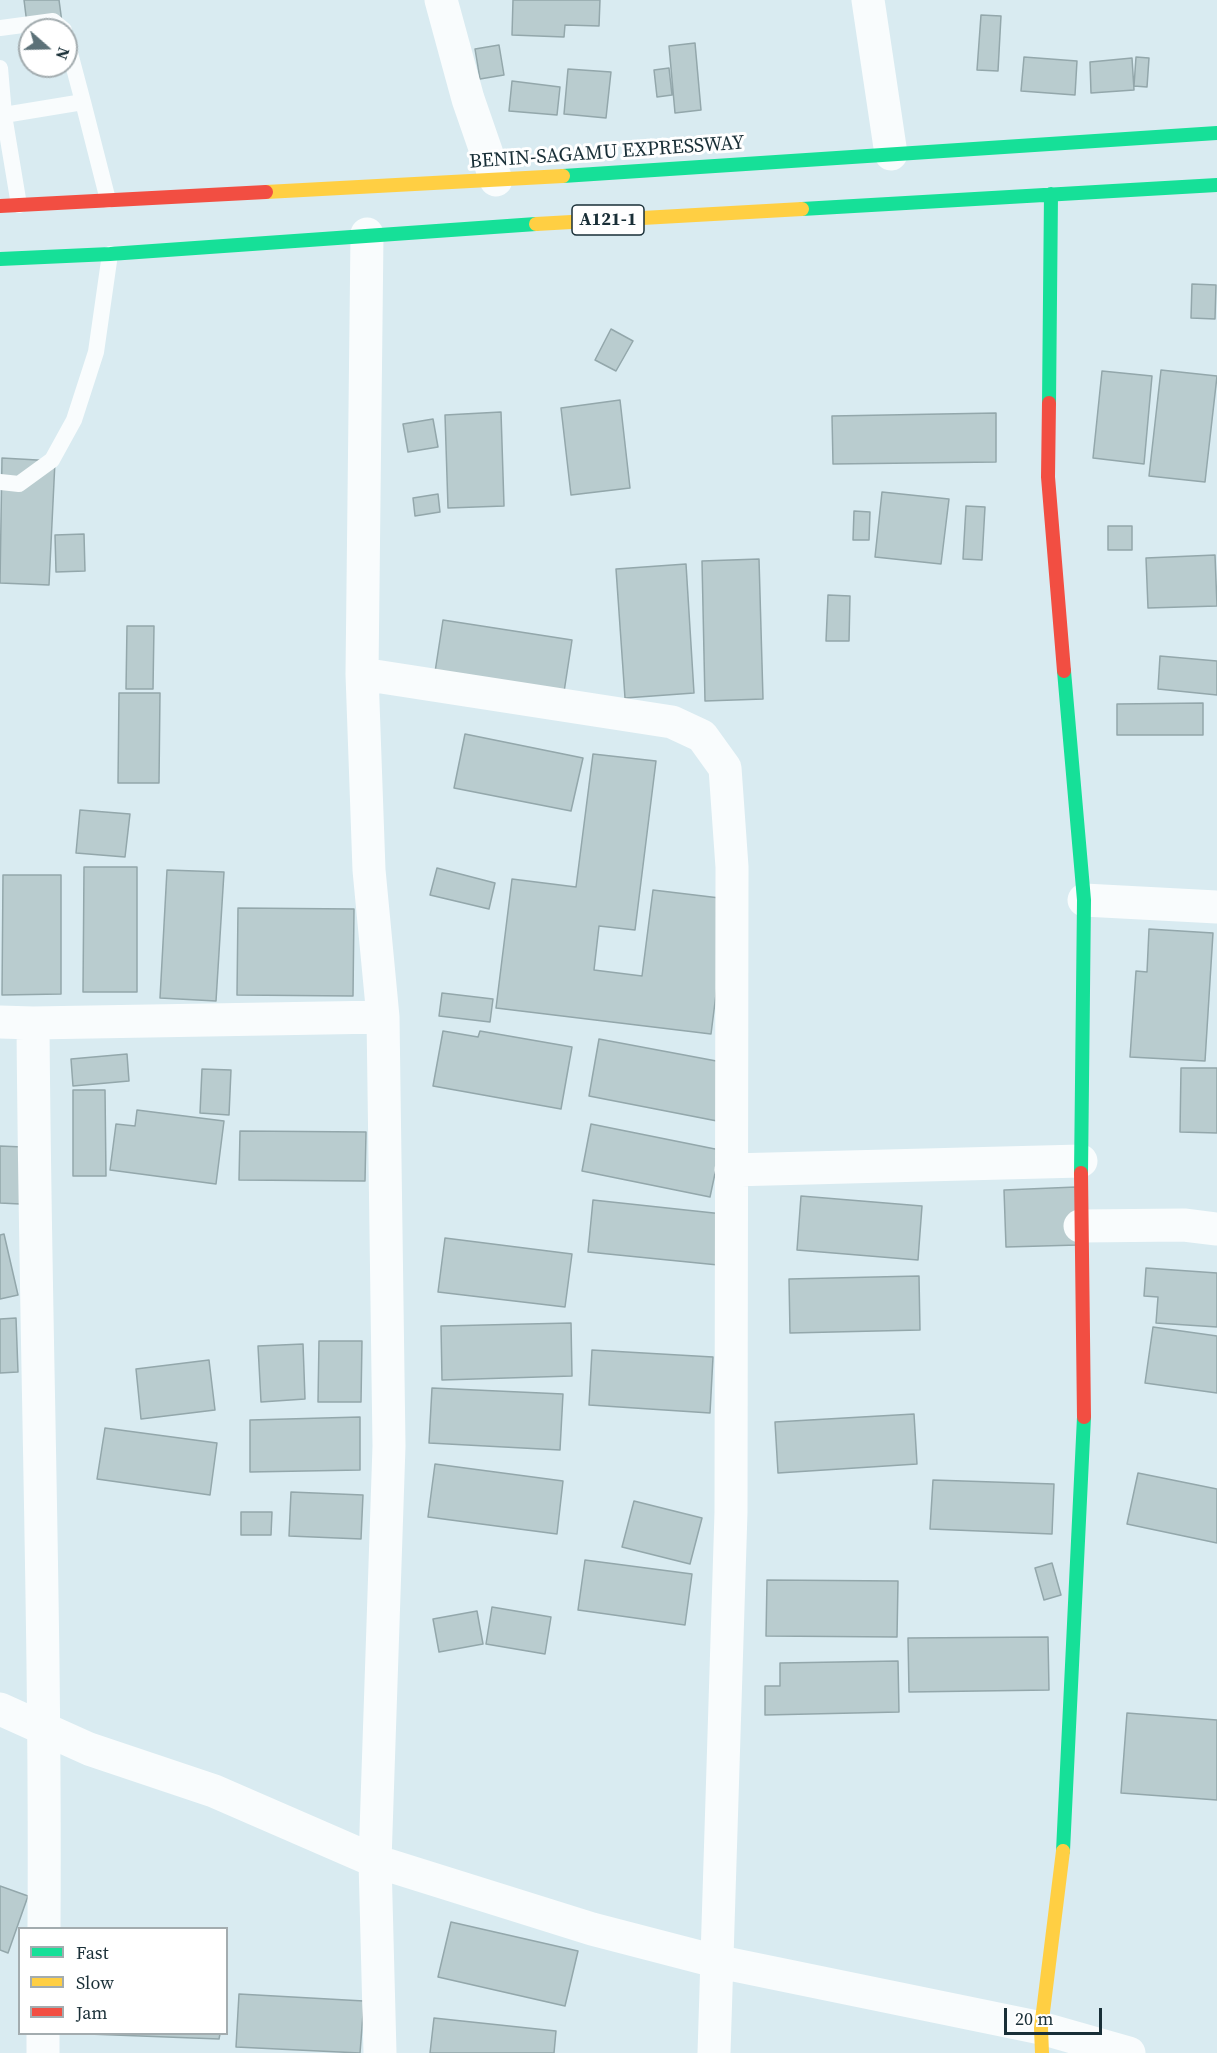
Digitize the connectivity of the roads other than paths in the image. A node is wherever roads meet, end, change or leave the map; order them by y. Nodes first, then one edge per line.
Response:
1 (441, 0) edge
2 (868, 0) edge
3 (18, 26) edge
4 (0, 28) edge
5 (0, 68) edge
6 (77, 78) edge
7 (83, 102) junction
8 (4, 115) junction
9 (1217, 133) edge
10 (891, 154) junction
11 (496, 180) junction
12 (1217, 185) edge
13 (1051, 194) junction
14 (108, 200) junction
15 (19, 205) junction
16 (0, 206) edge
17 (367, 234) junction
18 (110, 254) junction
19 (0, 260) edge
20 (0, 482) edge
21 (362, 674) junction
22 (1084, 900) junction
23 (1217, 907) edge
24 (383, 1017) junction
25 (0, 1022) edge
26 (33, 1023) junction
27 (1081, 1161) junction
28 (731, 1170) junction
29 (1080, 1226) junction
30 (1217, 1229) edge
31 (0, 1709) edge
32 (44, 1731) junction
33 (375, 1861) junction
34 (44, 1927) edge
35 (716, 1961) junction
36 (43, 2035) edge
37 (1042, 2040) edge
38 (43, 2053) edge
39 (380, 2053) edge
40 (714, 2053) edge
41 (1129, 2053) edge

1 - 11 street
2 - 10 street
3 - 4 lane
5 - 8 lane
6 - 7 lane
7 - 8 lane
7 - 14 lane
8 - 15 lane
9 - 10 main road, BENIN-SAGAMU EXPRESSWAY
10 - 11 main road, BENIN-SAGAMU EXPRESSWAY
11 - 14 main road, BENIN-SAGAMU EXPRESSWAY
12 - 13 main road, A121-1
13 - 17 main road, A121-1
13 - 22 main road
14 - 15 main road, BENIN-SAGAMU EXPRESSWAY
15 - 16 main road, BENIN-SAGAMU EXPRESSWAY
17 - 18 main road, A121-1
17 - 21 street
18 - 19 main road, A121-1
18 - 20 lane
21 - 24 street
21 - 28 street
22 - 23 street
22 - 27 main road
24 - 26 street
24 - 33 street
25 - 26 street
26 - 32 street
27 - 28 street
27 - 29 main road
28 - 35 street
29 - 30 street
29 - 37 main road
31 - 32 street
32 - 33 street
32 - 34 street
33 - 35 street
33 - 39 street
35 - 37 street
35 - 40 street
36 - 38 street
37 - 41 street

